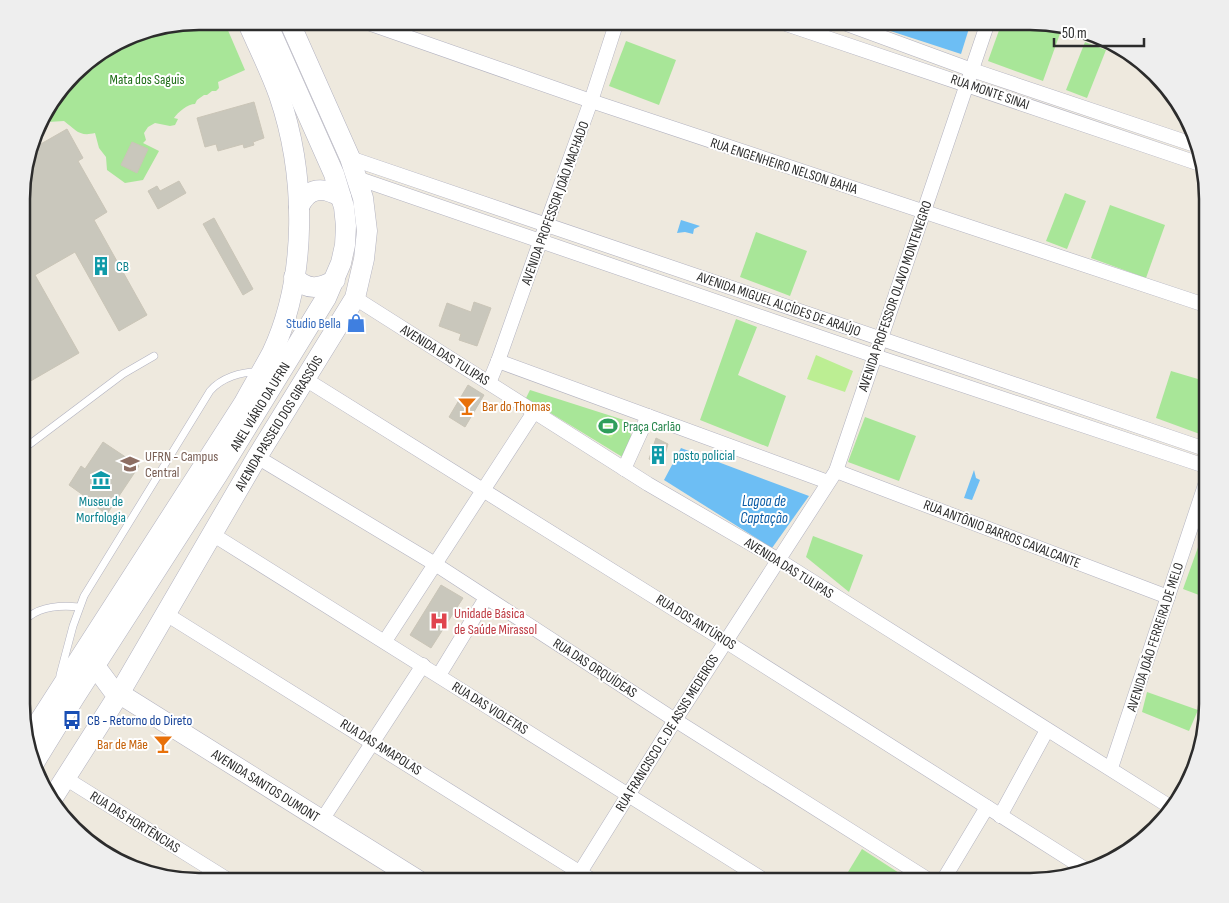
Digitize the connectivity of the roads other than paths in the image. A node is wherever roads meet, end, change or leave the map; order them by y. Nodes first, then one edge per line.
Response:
1 (252, 30) edge
2 (270, 30) edge
3 (293, 30) edge
4 (388, 30) edge
5 (614, 30) edge
6 (804, 30) edge
7 (863, 30) edge
8 (985, 30) edge
9 (972, 70) junction
10 (967, 84) junction
11 (591, 101) junction
12 (1190, 143) edge
13 (350, 158) junction
14 (1195, 162) edge
15 (357, 178) junction
16 (341, 197) junction
17 (299, 207) junction
18 (924, 212) junction
19 (546, 224) junction
20 (540, 242) junction
21 (294, 277) junction
22 (335, 280) junction
23 (355, 298) junction
24 (1199, 303) edge
25 (881, 338) junction
26 (154, 356) dead end
27 (875, 356) junction
28 (498, 361) junction
29 (261, 372) junction
30 (305, 379) junction
31 (489, 383) junction
32 (534, 412) junction
33 (648, 416) junction
34 (30, 444) edge
35 (1199, 447) edge
36 (257, 457) junction
37 (1199, 464) edge
38 (624, 469) junction
39 (832, 476) junction
40 (484, 490) junction
41 (1199, 503) edge
42 (212, 534) junction
43 (777, 559) junction
44 (435, 564) junction
45 (1168, 597) junction
46 (486, 598) junction
47 (79, 607) junction
48 (166, 614) junction
49 (30, 616) edge
50 (386, 641) junction
51 (726, 641) junction
52 (423, 665) junction
53 (95, 666) junction
54 (439, 675) junction
55 (116, 692) junction
56 (65, 698) junction
57 (675, 720) junction
58 (1048, 730) junction
59 (33, 734) edge
60 (373, 742) junction
61 (38, 755) edge
62 (1111, 768) junction
63 (64, 778) junction
64 (55, 793) edge
65 (627, 795) junction
66 (1166, 804) edge
67 (987, 807) junction
68 (1000, 816) junction
69 (322, 820) junction
70 (1080, 865) edge
71 (217, 873) edge
72 (405, 873) edge
73 (571, 873) edge
74 (579, 873) edge
75 (753, 873) edge
76 (918, 873) edge
77 (947, 873) edge

1 - 17 main road, ANEL VIÁRIO DA UFRN
2 - 16 main road, ANEL VIÁRIO DA UFRN
3 - 13 main road, AVENIDA PASSEIO DOS GIRASSÓIS
4 - 11 street, RUA ENGENHEIRO NELSON BAHIA
5 - 11 street, AVENIDA PROFESSOR JOÃO MACHADO
6 - 10 street, RUA MONTE SINAI
7 - 9 street, RUA MONTE SINAI
8 - 9 street, AVENIDA PROFESSOR OLAVO MONTENEGRO
9 - 10 street, AVENIDA PROFESSOR OLAVO MONTENEGRO
9 - 12 street, RUA MONTE SINAI
10 - 14 street, RUA MONTE SINAI
10 - 18 street, AVENIDA PROFESSOR OLAVO MONTENEGRO
11 - 18 street, RUA ENGENHEIRO NELSON BAHIA
11 - 19 street, AVENIDA PROFESSOR JOÃO MACHADO
13 - 15 main road, AVENIDA PASSEIO DOS GIRASSÓIS
13 - 19 street, AVENIDA MIGUEL ALCÍDES DE ARAÚJO
15 - 20 street, AVENIDA MIGUEL ALCÍDES DE ARAÚJO
15 - 23 main road, AVENIDA PASSEIO DOS GIRASSÓIS
16 - 17 main road
16 - 22 main road, ANEL VIÁRIO DA UFRN
17 - 21 main road, ANEL VIÁRIO DA UFRN
18 - 24 street, RUA ENGENHEIRO NELSON BAHIA
18 - 25 street, AVENIDA PROFESSOR OLAVO MONTENEGRO
19 - 20 street, AVENIDA PROFESSOR JOÃO MACHADO
19 - 25 street, AVENIDA MIGUEL ALCÍDES DE ARAÚJO
20 - 27 street, AVENIDA MIGUEL ALCÍDES DE ARAÚJO
20 - 28 street, AVENIDA PROFESSOR JOÃO MACHADO
21 - 22 main road
21 - 29 main road, ANEL VIÁRIO DA UFRN
22 - 53 main road, ANEL VIÁRIO DA UFRN
23 - 30 main road, AVENIDA PASSEIO DOS GIRASSÓIS
23 - 31 street, AVENIDA DAS TULIPAS
25 - 27 street, AVENIDA PROFESSOR OLAVO MONTENEGRO
25 - 35 street, AVENIDA MIGUEL ALCÍDES DE ARAÚJO
26 - 34 lane
27 - 37 street, AVENIDA MIGUEL ALCÍDES DE ARAÚJO
27 - 39 street, AVENIDA PROFESSOR OLAVO MONTENEGRO
28 - 31 street, AVENIDA PROFESSOR JOÃO MACHADO
28 - 33 street, RUA ANTÔNIO BARROS CAVALCANTE
29 - 47 lane
29 - 56 main road, ANEL VIÁRIO DA UFRN
30 - 36 main road, AVENIDA PASSEIO DOS GIRASSÓIS
30 - 40 street, RUA DOS ANTÚRIOS
31 - 32 street, AVENIDA DAS TULIPAS
32 - 38 street, AVENIDA DAS TULIPAS
32 - 40 street
33 - 38 street
33 - 39 street, RUA ANTÔNIO BARROS CAVALCANTE
36 - 42 main road, AVENIDA PASSEIO DOS GIRASSÓIS
36 - 44 street, RUA DAS ORQUÍDEAS
38 - 43 street, AVENIDA DAS TULIPAS
39 - 43 street, AVENIDA PROFESSOR OLAVO MONTENEGRO
39 - 45 street, RUA ANTÔNIO BARROS CAVALCANTE
40 - 44 street
40 - 51 street, RUA DOS ANTÚRIOS
41 - 45 street, AVENIDA JOÃO FERREIRA DE MELO
42 - 48 main road, AVENIDA PASSEIO DOS GIRASSÓIS
42 - 50 street, RUA DAS VIOLETAS
43 - 51 street, RUA FRANCISCO C. DE ASSIS MEDEIROS
43 - 58 street, AVENIDA DAS TULIPAS
44 - 46 street, RUA DAS ORQUÍDEAS
44 - 50 street
45 - 62 street, AVENIDA JOÃO FERREIRA DE MELO
46 - 54 street
46 - 57 street, RUA DAS ORQUÍDEAS
47 - 49 lane
47 - 56 lane
48 - 55 main road, AVENIDA PASSEIO DOS GIRASSÓIS
48 - 60 street, RUA DAS AMAPOLAS
50 - 52 street, RUA DAS VIOLETAS
51 - 57 street, RUA FRANCISCO C. DE ASSIS MEDEIROS
51 - 67 street, RUA DOS ANTÚRIOS
52 - 54 street, RUA DAS VIOLETAS
52 - 60 street
53 - 55 main road, AVENIDA SANTOS DUMONT
53 - 56 main road, ANEL VIÁRIO DA UFRN
54 - 65 street, RUA DAS VIOLETAS
55 - 56 main road
55 - 63 main road, AVENIDA PASSEIO DOS GIRASSÓIS
55 - 69 main road, AVENIDA SANTOS DUMONT
56 - 59 main road, ANEL VIÁRIO DA UFRN
56 - 61 main road, ANEL VIÁRIO DA UFRN
57 - 65 street, RUA FRANCISCO C. DE ASSIS MEDEIROS
57 - 76 street, RUA DAS ORQUÍDEAS
58 - 62 street, AVENIDA DAS TULIPAS
58 - 68 street
60 - 69 street
60 - 73 street, RUA DAS AMAPOLAS
62 - 66 street, AVENIDA DAS TULIPAS
63 - 64 main road, AVENIDA PASSEIO DOS GIRASSÓIS
63 - 71 street, RUA DAS HORTÊNCIAS
65 - 74 street, RUA FRANCISCO C. DE ASSIS MEDEIROS
65 - 75 street, RUA DAS VIOLETAS
67 - 68 street, RUA DOS ANTÚRIOS
67 - 77 street
68 - 70 street, RUA DOS ANTÚRIOS
69 - 72 main road, AVENIDA SANTOS DUMONT

